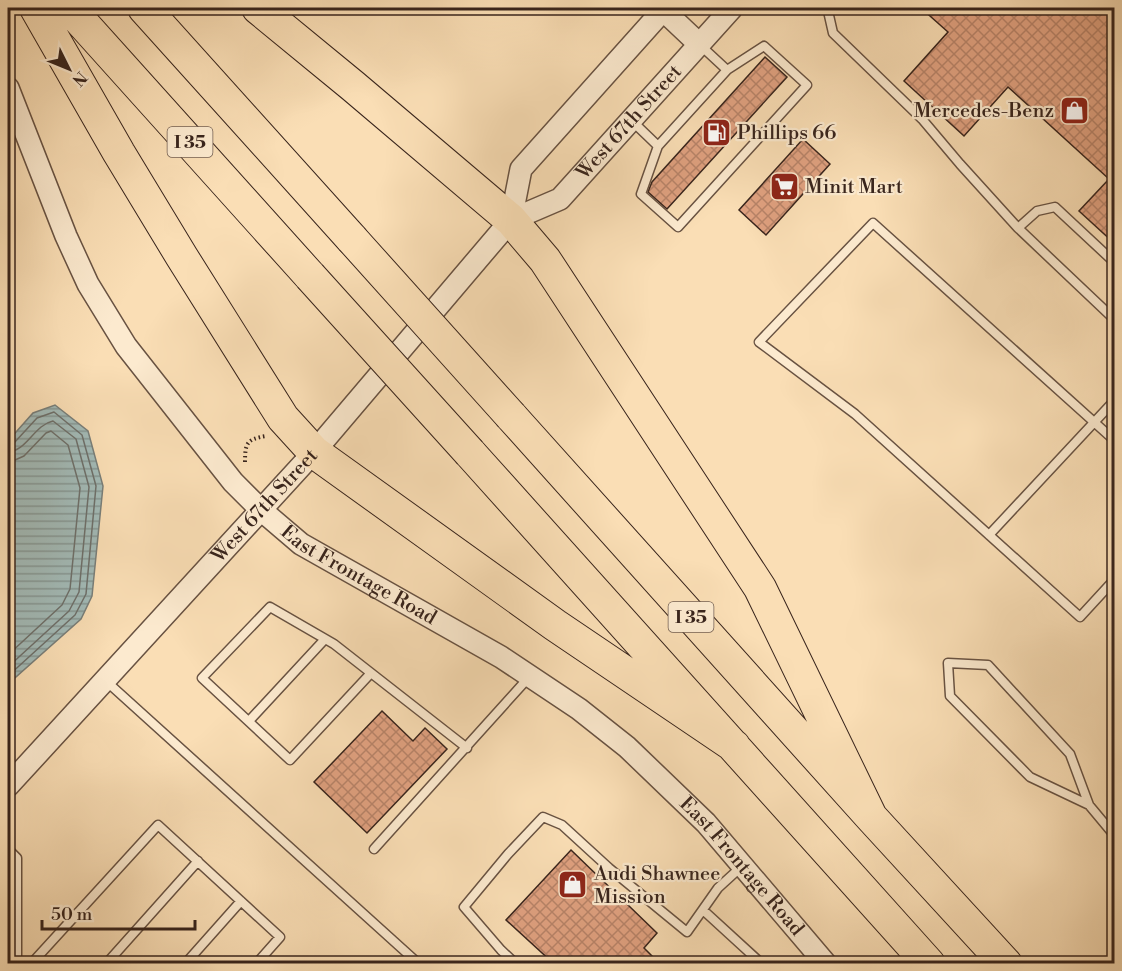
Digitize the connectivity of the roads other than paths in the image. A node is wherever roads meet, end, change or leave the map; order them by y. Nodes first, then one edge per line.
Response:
1 (36, 8) edge
2 (69, 8) edge
3 (144, 8) edge
4 (258, 8) edge
5 (664, 8) edge
6 (732, 8) edge
7 (830, 8) edge
8 (699, 44) junction
9 (727, 70) junction
10 (8, 88) edge
11 (631, 120) junction
12 (658, 146) junction
13 (512, 220) junction
14 (1018, 228) junction
15 (1114, 262) edge
16 (1114, 319) edge
17 (1114, 401) edge
18 (1095, 422) junction
19 (1114, 440) edge
20 (314, 452) junction
21 (260, 509) junction
22 (989, 535) junction
23 (1114, 580) edge
24 (325, 639) junction
25 (371, 673) junction
26 (530, 676) junction
27 (105, 680) junction
28 (249, 722) junction
29 (734, 746) junction
30 (467, 748) junction
31 (8, 786) edge
32 (1089, 805) junction
33 (871, 817) junction
34 (1114, 834) edge
35 (8, 849) edge
36 (374, 849) dead end
37 (198, 861) junction
38 (743, 864) junction
39 (241, 901) junction
40 (703, 910) junction
41 (18, 962) edge
42 (32, 963) edge
43 (106, 963) edge
44 (185, 963) edge
45 (256, 963) edge
46 (418, 963) edge
47 (516, 963) edge
48 (762, 963) edge
49 (826, 963) edge
50 (929, 963) edge
51 (1006, 963) edge

1 - 20 highway
2 - 29 highway, I 35, bridge
3 - 33 highway, I 35, bridge
4 - 13 highway
5 - 8 street
5 - 13 street
6 - 8 street, West 67th Street
7 - 14 lane
8 - 9 lane
8 - 11 street, West 67th Street
9 - 12 lane
9 - 12 lane
10 - 21 street, East Frontage Road
11 - 12 lane
11 - 13 street, West 67th Street
13 - 20 street, West 67th Street
13 - 33 highway
14 - 15 lane
14 - 16 lane
17 - 18 lane
18 - 19 lane
18 - 22 lane
18 - 22 lane
20 - 21 street, West 67th Street
20 - 29 highway
21 - 26 street, East Frontage Road
21 - 27 street, West 67th Street
22 - 23 lane
24 - 25 lane
24 - 28 lane
24 - 28 lane
25 - 28 lane
25 - 30 lane
26 - 30 lane
26 - 38 street, East Frontage Road
27 - 31 street, West 67th Street
27 - 46 lane
29 - 50 highway, I 35
30 - 36 lane
32 - 32 lane
32 - 34 lane
33 - 51 highway, I 35
35 - 41 lane
37 - 39 lane
37 - 42 lane
37 - 43 lane
38 - 40 lane
38 - 49 street, East Frontage Road
39 - 44 lane
39 - 45 lane
40 - 47 lane
40 - 48 lane

